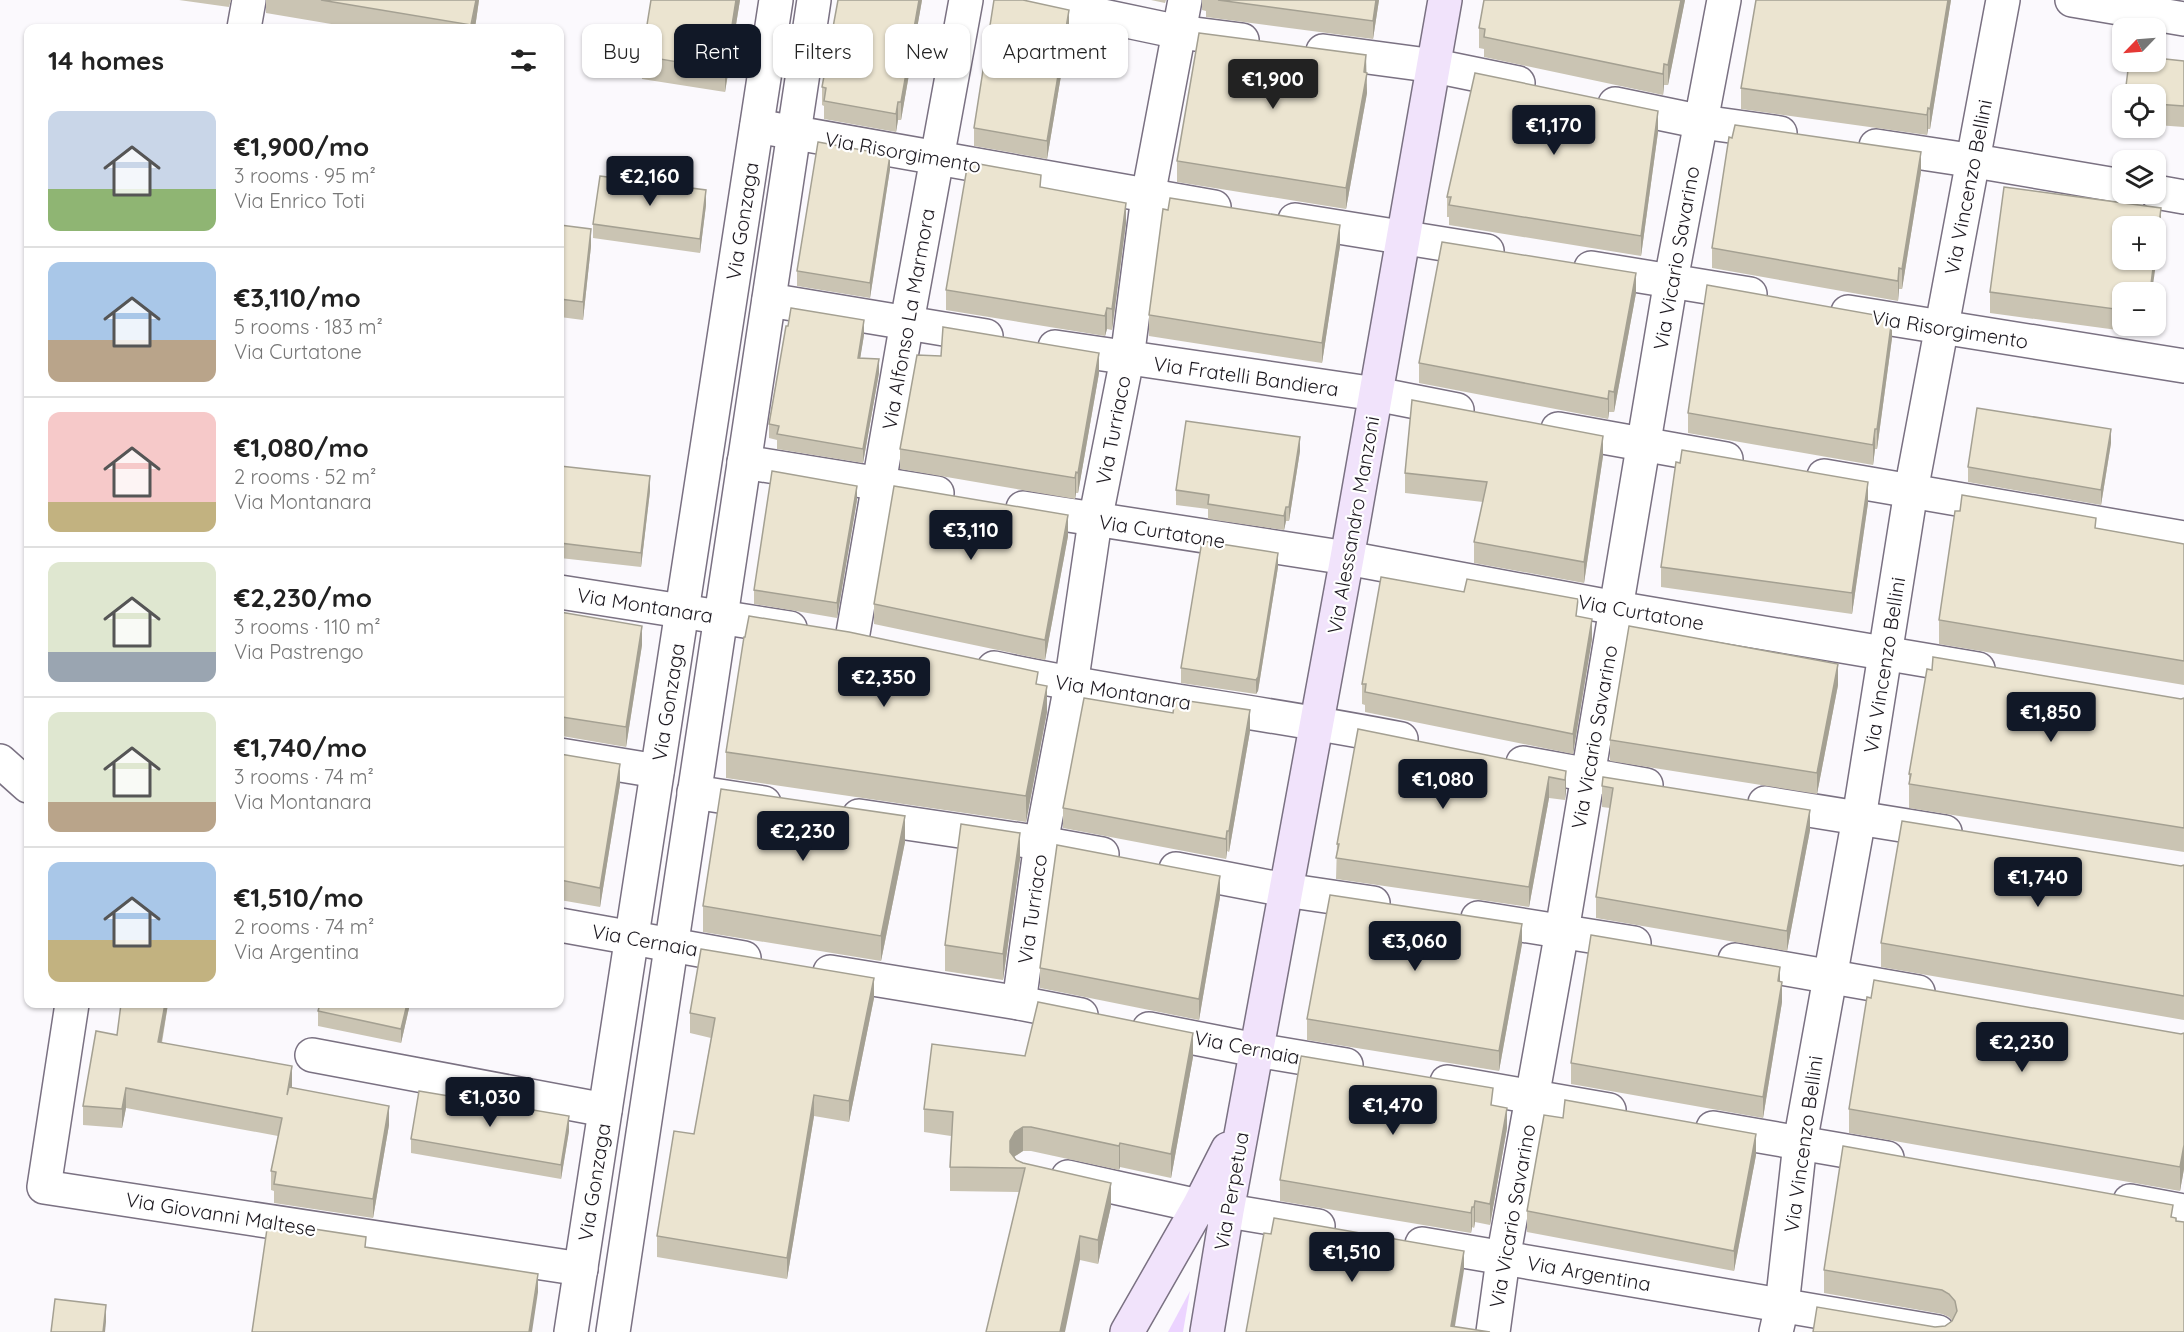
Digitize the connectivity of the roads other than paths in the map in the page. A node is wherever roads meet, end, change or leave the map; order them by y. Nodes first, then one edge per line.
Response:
1 (249, 0) edge
2 (776, 0) edge
3 (814, 0) edge
4 (966, 0) edge
5 (1027, 0) edge
6 (1185, 0) edge
7 (1445, 0) edge
8 (1724, 0) edge
9 (2003, 0) edge
10 (2072, 0) edge
11 (2184, 19) edge
12 (245, 24) edge
13 (1179, 32) junction
14 (1435, 66) junction
15 (1551, 90) edge
16 (1586, 98) edge
17 (1702, 122) junction
18 (757, 126) junction
19 (794, 133) junction
20 (1809, 137) edge
21 (1844, 142) edge
22 (937, 157) junction
23 (1975, 161) junction
24 (2112, 184) edge
25 (2166, 194) edge
26 (1148, 196) junction
27 (2184, 197) edge
28 (1403, 238) junction
29 (1519, 256) edge
30 (1566, 264) edge
31 (1671, 280) junction
32 (1776, 299) edge
33 (769, 300) junction
34 (1823, 307) edge
35 (907, 322) junction
36 (1941, 328) junction
37 (1127, 359) junction
38 (2184, 366) edge
39 (1376, 394) junction
40 (1481, 414) edge
41 (1527, 423) edge
42 (1644, 445) junction
43 (744, 462) junction
44 (1760, 465) edge
45 (1795, 471) edge
46 (880, 484) junction
47 (1911, 491) junction
48 (1095, 520) junction
49 (2184, 538) edge
50 (1347, 558) junction
51 (564, 593) edge
52 (1616, 608) junction
53 (682, 611) junction
54 (720, 617) junction
55 (864, 641) joint
56 (1887, 654) junction
57 (968, 663) edge
58 (2013, 675) edge
59 (1071, 685) junction
60 (1317, 722) junction
61 (1434, 746) edge
62 (564, 755) edge
63 (1493, 757) edge
64 (0, 761) edge
65 (657, 771) junction
66 (1587, 776) junction
67 (24, 782) edge
68 (1670, 789) edge
69 (694, 792) junction
70 (1741, 800) edge
71 (798, 807) edge
72 (833, 813) edge
73 (1859, 818) junction
74 (1975, 837) edge
75 (1041, 843) junction
76 (1285, 890) junction
77 (1400, 907) edge
78 (1446, 914) edge
79 (564, 926) edge
80 (1562, 931) junction
81 (631, 937) junction
82 (670, 946) junction
83 (1667, 949) edge
84 (1702, 955) edge
85 (1830, 977) junction
86 (1948, 997) edge
87 (1019, 1003) junction
88 (71, 1008) edge
89 (1256, 1050) junction
90 (312, 1055) dead end
91 (1371, 1069) edge
92 (1418, 1077) edge
93 (1533, 1096) junction
94 (605, 1110) junction
95 (1637, 1114) edge
96 (1684, 1123) edge
97 (1800, 1143) junction
98 (1916, 1164) edge
99 (1040, 1171) edge
100 (2103, 1196) edge
101 (1213, 1208) junction
102 (2184, 1211) edge
103 (1342, 1231) edge
104 (1388, 1239) edge
105 (1503, 1258) junction
106 (581, 1269) junction
107 (1779, 1319) edge
108 (571, 1332) edge
109 (612, 1332) edge
110 (1127, 1332) edge
111 (1207, 1332) edge
112 (1493, 1332) edge
113 (1938, 1332) edge

1 - 12 street
2 - 18 street, Via Gonzaga
3 - 19 street, Via Gonzaga
4 - 22 street, Via Alfonso La Marmora
5 - 13 street
6 - 13 street, Via Turriaco
7 - 14 street, Via Alessandro Manzoni
8 - 17 street, Via Vicario Savarino
9 - 23 street, Via Vincenzo Bellini
10 - 11 street
13 - 14 street
13 - 26 street, Via Turriaco
14 - 15 street
14 - 28 street, Via Alessandro Manzoni
16 - 17 street
17 - 20 street
17 - 31 street, Via Vicario Savarino
18 - 19 street, Via Risorgimento
18 - 53 street, Via Gonzaga
19 - 22 street, Via Risorgimento
19 - 33 street, Via Gonzaga
21 - 23 street
22 - 26 street, Via Risorgimento
22 - 35 street, Via Alfonso La Marmora
23 - 24 street
23 - 36 street, Via Vincenzo Bellini
25 - 27 street
26 - 28 street, Via Risorgimento
26 - 37 street, Via Turriaco
28 - 29 street, Via Risorgimento
28 - 39 street, Via Alessandro Manzoni
30 - 31 street
31 - 32 street
31 - 42 street, Via Vicario Savarino
33 - 35 street, Via Fratelli Bandiera
33 - 43 street, Via Gonzaga
34 - 36 street, Via Risorgimento
35 - 37 street, Via Fratelli Bandiera
35 - 46 street, Via Alfonso La Marmora
36 - 38 street, Via Risorgimento
36 - 47 street, Via Vincenzo Bellini
37 - 39 street, Via Fratelli Bandiera
37 - 48 street, Via Turriaco
39 - 40 street, Via Fratelli Bandiera
39 - 50 street, Via Alessandro Manzoni
41 - 42 street
42 - 44 street
42 - 52 street, Via Vicario Savarino
43 - 46 street, Via Curtatone
43 - 54 street, Via Gonzaga
45 - 47 street
46 - 48 street, Via Curtatone
46 - 55 street, Via Alfonso La Marmora
47 - 49 street
47 - 56 street, Via Vincenzo Bellini
48 - 50 street, Via Curtatone
48 - 59 street, Via Turriaco
50 - 52 street, Via Curtatone
50 - 60 street, Via Alessandro Manzoni
51 - 53 street, Via Montanara
52 - 56 street, Via Curtatone
52 - 66 street, Via Vicario Savarino
53 - 54 street, Via Montanara
53 - 65 street, Via Gonzaga
54 - 55 street, Via Montanara
54 - 69 street, Via Gonzaga
56 - 58 street, Via Curtatone
56 - 73 street, Via Vincenzo Bellini
57 - 59 street, Via Montanara
59 - 60 street, Via Montanara
59 - 75 street, Via Turriaco
60 - 61 street, Via Montanara
60 - 76 street, Via Alessandro Manzoni
62 - 65 street
63 - 66 street
64 - 67 street
65 - 81 street, Via Gonzaga
66 - 68 street
66 - 80 street, Via Vicario Savarino
69 - 71 street
69 - 82 street, Via Gonzaga
70 - 73 street
72 - 75 street
73 - 74 street
73 - 85 street, Via Vincenzo Bellini
75 - 76 street
75 - 87 street, Via Turriaco
76 - 77 street
76 - 89 street, Via Alessandro Manzoni
78 - 80 street
79 - 81 street, Via Cernaia
80 - 83 street
80 - 93 street, Via Vicario Savarino
81 - 82 street, Via Cernaia
81 - 94 street, Via Gonzaga
82 - 87 street, Via Cernaia
82 - 109 street, Via Gonzaga
84 - 85 street
85 - 86 street
85 - 97 street, Via Vincenzo Bellini
87 - 89 street, Via Cernaia
88 - 106 street, Via Giovanni Maltese
89 - 91 street, Via Cernaia
89 - 101 street, Via Perpetua
90 - 94 street
92 - 93 street
93 - 95 street
93 - 105 street, Via Vicario Savarino
94 - 106 street, Via Gonzaga
96 - 97 street
97 - 98 street
97 - 107 street, Via Vincenzo Bellini
99 - 101 street
100 - 102 street
101 - 103 street
101 - 110 street, Via Perpetua
101 - 111 street, Via Perpetua
104 - 105 street, Via Argentina
105 - 107 street, Via Argentina
105 - 112 street, Via Vicario Savarino
106 - 108 street, Via Gonzaga
107 - 113 street, Via Argentina

